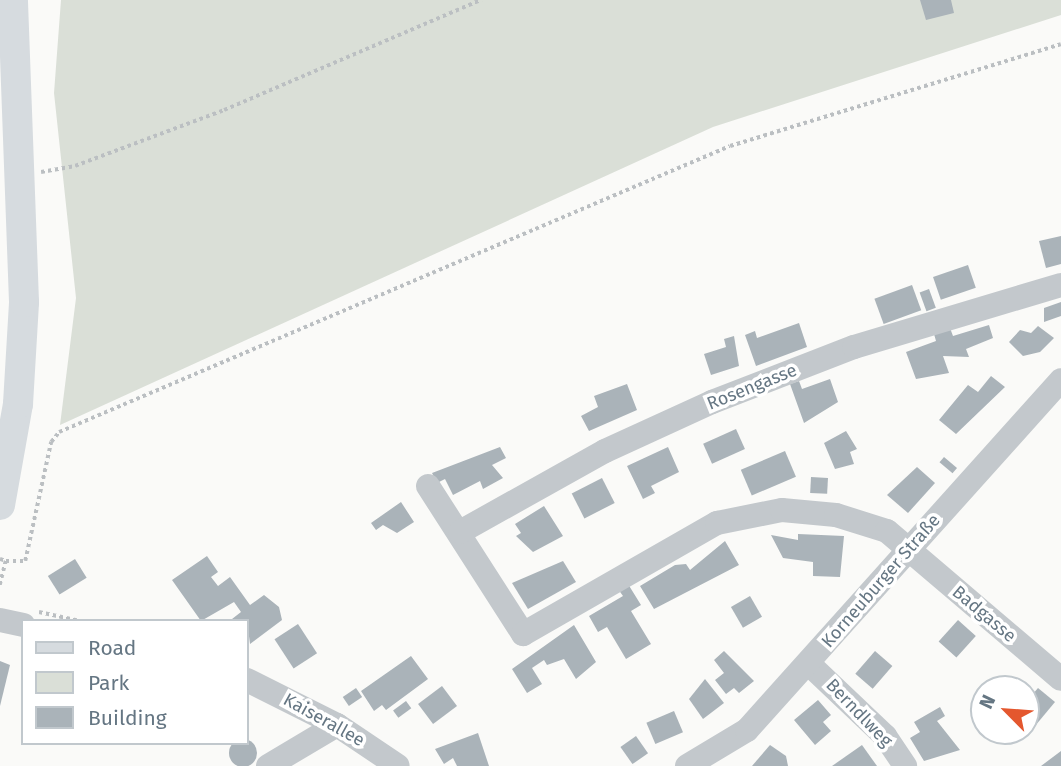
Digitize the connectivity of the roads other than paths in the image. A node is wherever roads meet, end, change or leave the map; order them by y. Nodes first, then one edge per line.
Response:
1 (9, 15) edge
2 (1061, 285) edge
3 (1061, 380) edge
4 (428, 486) dead end
5 (0, 505) edge
6 (460, 532) junction
7 (907, 549) junction
8 (0, 620) edge
9 (21, 625) edge
10 (809, 664) junction
11 (1061, 679) edge
12 (248, 680) edge
13 (337, 725) junction
14 (268, 766) edge
15 (398, 766) edge
16 (687, 766) edge
17 (905, 766) edge

1 - 5 main road
2 - 6 street, Rosengasse
3 - 7 street, Korneuburger Straße
4 - 6 street
6 - 7 street
7 - 10 street, Korneuburger Straße
7 - 11 street, Badgasse
8 - 9 street
10 - 16 street, Korneuburger Straße
10 - 17 street, Berndlweg
12 - 13 street, Kaiserallee
13 - 14 street
13 - 15 street, Kaiserallee

